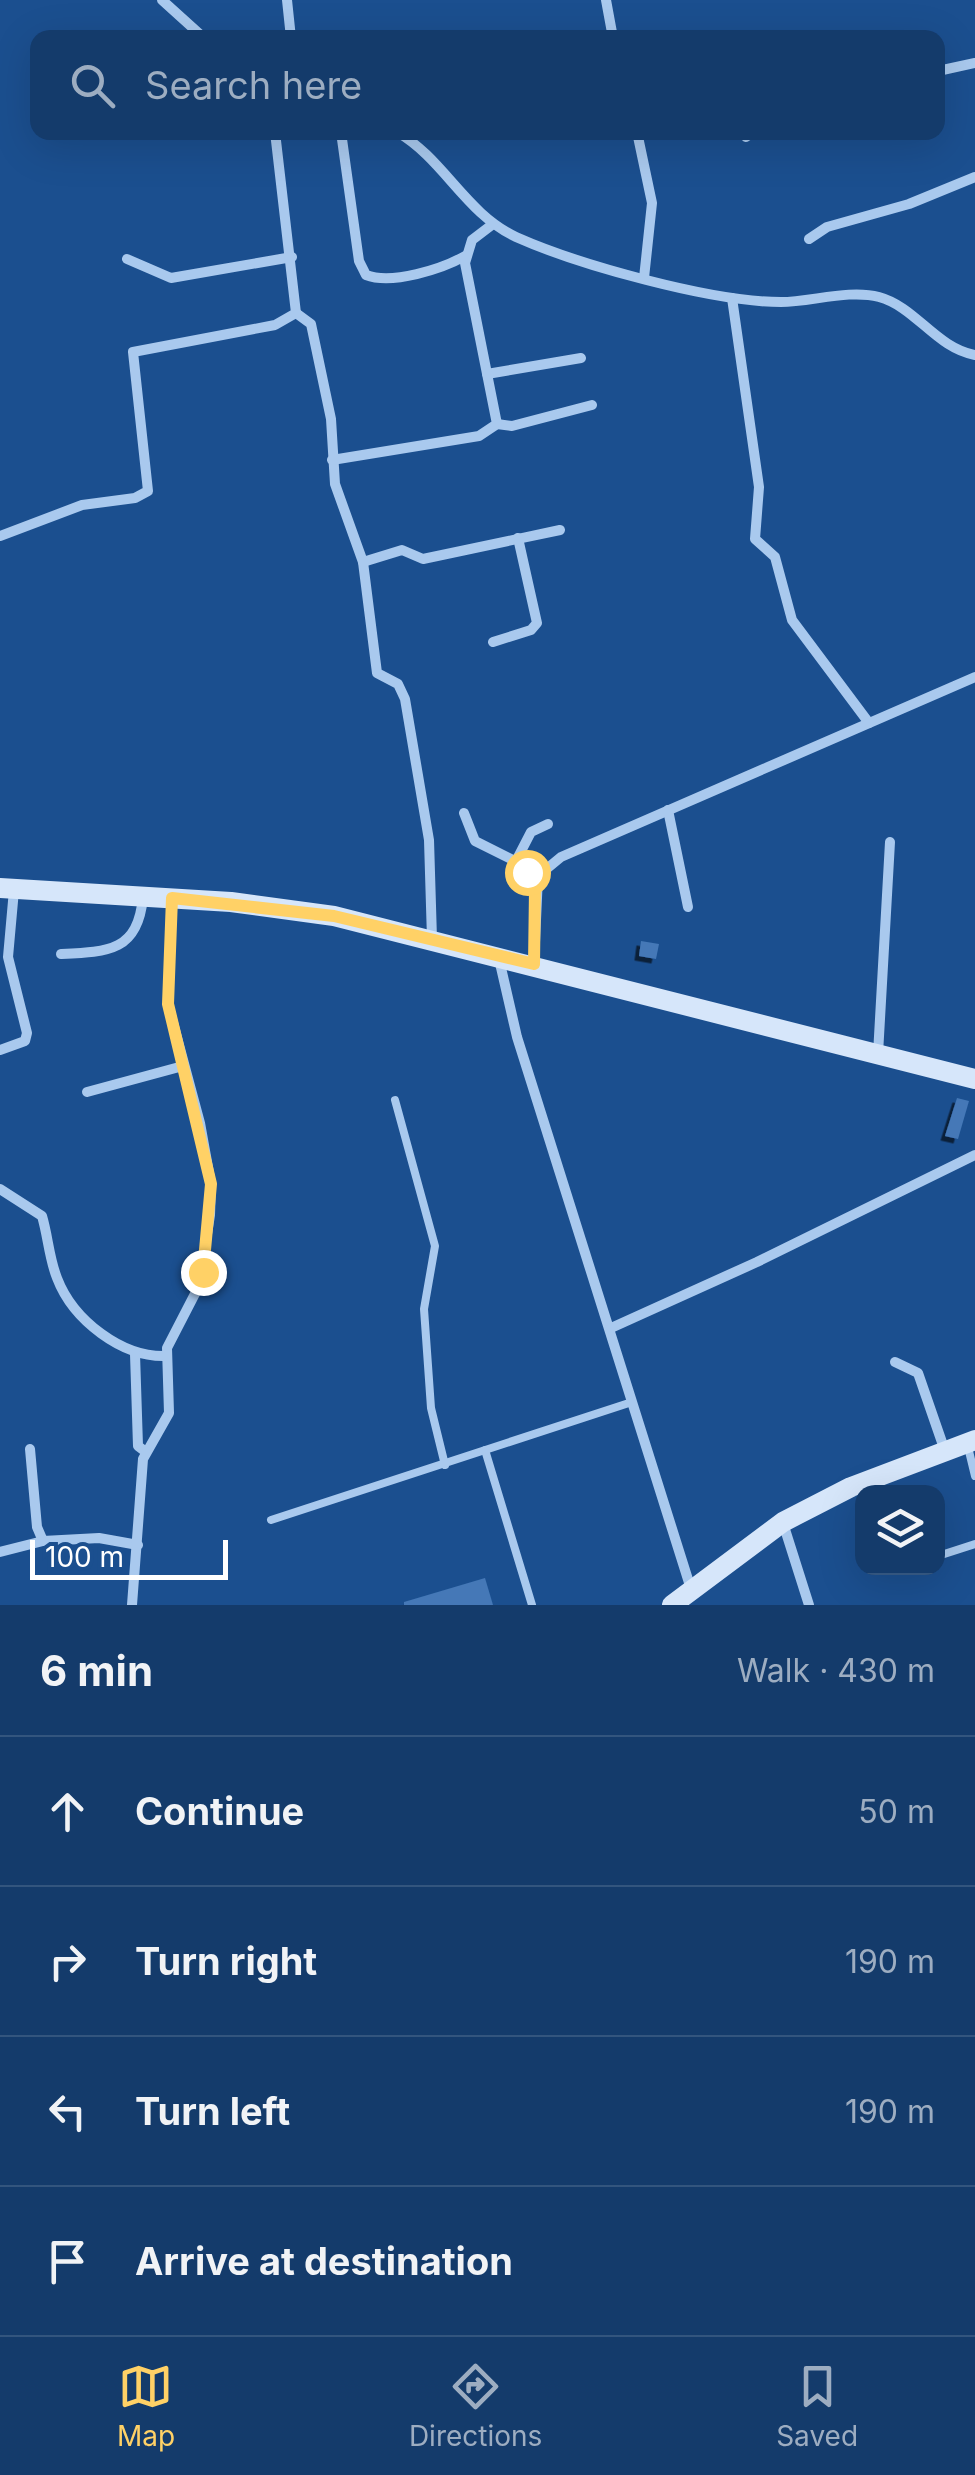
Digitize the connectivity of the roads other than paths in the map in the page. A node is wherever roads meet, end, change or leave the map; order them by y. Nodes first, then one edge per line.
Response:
1 (162, 0) edge
2 (287, 0) edge
3 (606, 0) edge
4 (195, 30) edge
5 (290, 30) edge
6 (611, 30) edge
7 (975, 63) edge
8 (945, 69) edge
9 (277, 140) edge
10 (343, 140) edge
11 (405, 140) edge
12 (639, 140) edge
13 (975, 177) edge
14 (493, 224) junction
15 (809, 240) dead end
16 (464, 256) junction
17 (292, 257) junction
18 (127, 259) dead end
19 (644, 278) junction
20 (732, 298) junction
21 (296, 313) junction
22 (975, 354) edge
23 (582, 358) dead end
24 (487, 374) junction
25 (592, 405) dead end
26 (497, 424) junction
27 (332, 460) junction
28 (560, 530) dead end
29 (0, 536) edge
30 (518, 538) junction
31 (363, 562) junction
32 (493, 642) dead end
33 (975, 678) edge
34 (869, 723) junction
35 (668, 810) junction
36 (464, 813) dead end
37 (548, 824) dead end
38 (890, 842) dead end
39 (516, 861) junction
40 (7, 888) edge
41 (535, 889) junction
42 (143, 896) junction
43 (172, 898) junction
44 (688, 907) dead end
45 (432, 938) junction
46 (61, 954) dead end
47 (499, 957) junction
48 (534, 964) junction
49 (0, 1050) edge
50 (878, 1054) junction
51 (184, 1066) junction
52 (975, 1079) edge
53 (87, 1092) dead end
54 (395, 1100) dead end
55 (975, 1155) edge
56 (0, 1189) edge
57 (611, 1328) junction
58 (136, 1354) junction
59 (167, 1356) junction
60 (895, 1362) dead end
61 (632, 1402) junction
62 (971, 1442) edge
63 (30, 1450) dead end
64 (484, 1450) junction
65 (146, 1452) junction
66 (946, 1452) junction
67 (445, 1464) junction
68 (975, 1476) edge
69 (880, 1485) edge
70 (855, 1495) edge
71 (271, 1520) dead end
72 (783, 1522) junction
73 (44, 1541) junction
74 (975, 1544) edge
75 (138, 1545) junction
76 (0, 1552) edge
77 (945, 1554) edge
78 (683, 1599) edge
79 (132, 1605) edge
80 (532, 1605) edge
81 (810, 1605) edge

1 - 4 street
2 - 5 street
3 - 6 street
7 - 8 street
9 - 17 street
10 - 16 street
11 - 14 street
12 - 19 street
13 - 15 street
14 - 16 street
14 - 19 street
16 - 24 street
17 - 18 street
17 - 21 street
19 - 20 street
20 - 22 street
20 - 34 street
21 - 27 street
21 - 29 street
23 - 24 street
24 - 26 street
25 - 26 street
26 - 27 street
27 - 31 street
28 - 30 street
30 - 31 street
30 - 32 street
31 - 45 street
33 - 34 street
34 - 35 street
35 - 41 street
35 - 44 street
36 - 39 street
37 - 39 street
38 - 50 street
39 - 41 street
40 - 42 street
40 - 49 street
41 - 48 street
42 - 43 street
42 - 46 street
43 - 45 street
43 - 51 street
45 - 47 street
47 - 48 street
47 - 57 street
48 - 50 street
50 - 52 street
51 - 53 street
51 - 59 street
54 - 67 lane
55 - 57 street
56 - 58 street
57 - 61 street
58 - 59 street
58 - 65 street
59 - 65 street
60 - 66 street
61 - 64 lane
61 - 78 street
62 - 66 street
62 - 68 lane
63 - 73 street
64 - 67 lane
64 - 80 lane
65 - 75 street
66 - 69 street
67 - 71 lane
70 - 72 street
72 - 78 street
72 - 81 street
73 - 75 street
73 - 76 street
74 - 77 lane
75 - 79 street

